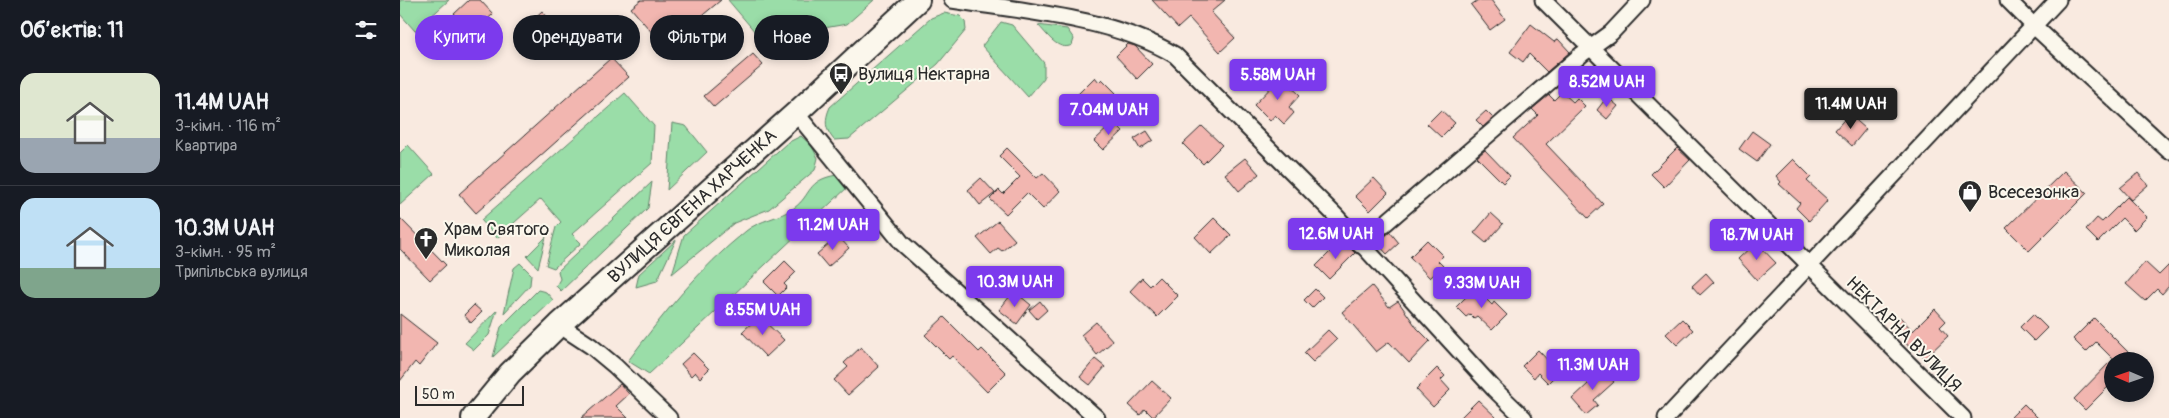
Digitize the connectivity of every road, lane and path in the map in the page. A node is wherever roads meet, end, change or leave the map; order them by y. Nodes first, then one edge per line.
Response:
1 (918, 0) edge
2 (952, 0) edge
3 (1543, 0) edge
4 (1642, 0) edge
5 (2008, 0) edge
6 (2058, 0) edge
7 (2034, 26) junction
8 (1591, 48) junction
9 (796, 113) junction
10 (2166, 141) edge
11 (1360, 245) junction
12 (1809, 265) junction
13 (559, 325) junction
14 (473, 418) edge
15 (669, 418) edge
16 (1098, 418) edge
17 (1524, 418) edge
18 (1666, 418) edge
19 (1963, 418) edge

1 - 9 main road, ВУЛИЦЯ ЄВГЕНА ХАРЧЕНКА
2 - 11 street
3 - 8 street, НЕКТАРНА ВУЛИЦЯ
4 - 8 street
5 - 7 street
6 - 7 street
7 - 10 street
7 - 12 street
8 - 11 street
8 - 12 street, НЕКТАРНА ВУЛИЦЯ
9 - 13 main road, ВУЛИЦЯ ЄВГЕНА ХАРЧЕНКА
9 - 16 street
11 - 17 street
12 - 18 street
12 - 19 street, НЕКТАРНА ВУЛИЦЯ
13 - 14 main road, ВУЛИЦЯ ЄВГЕНА ХАРЧЕНКА
13 - 15 street

